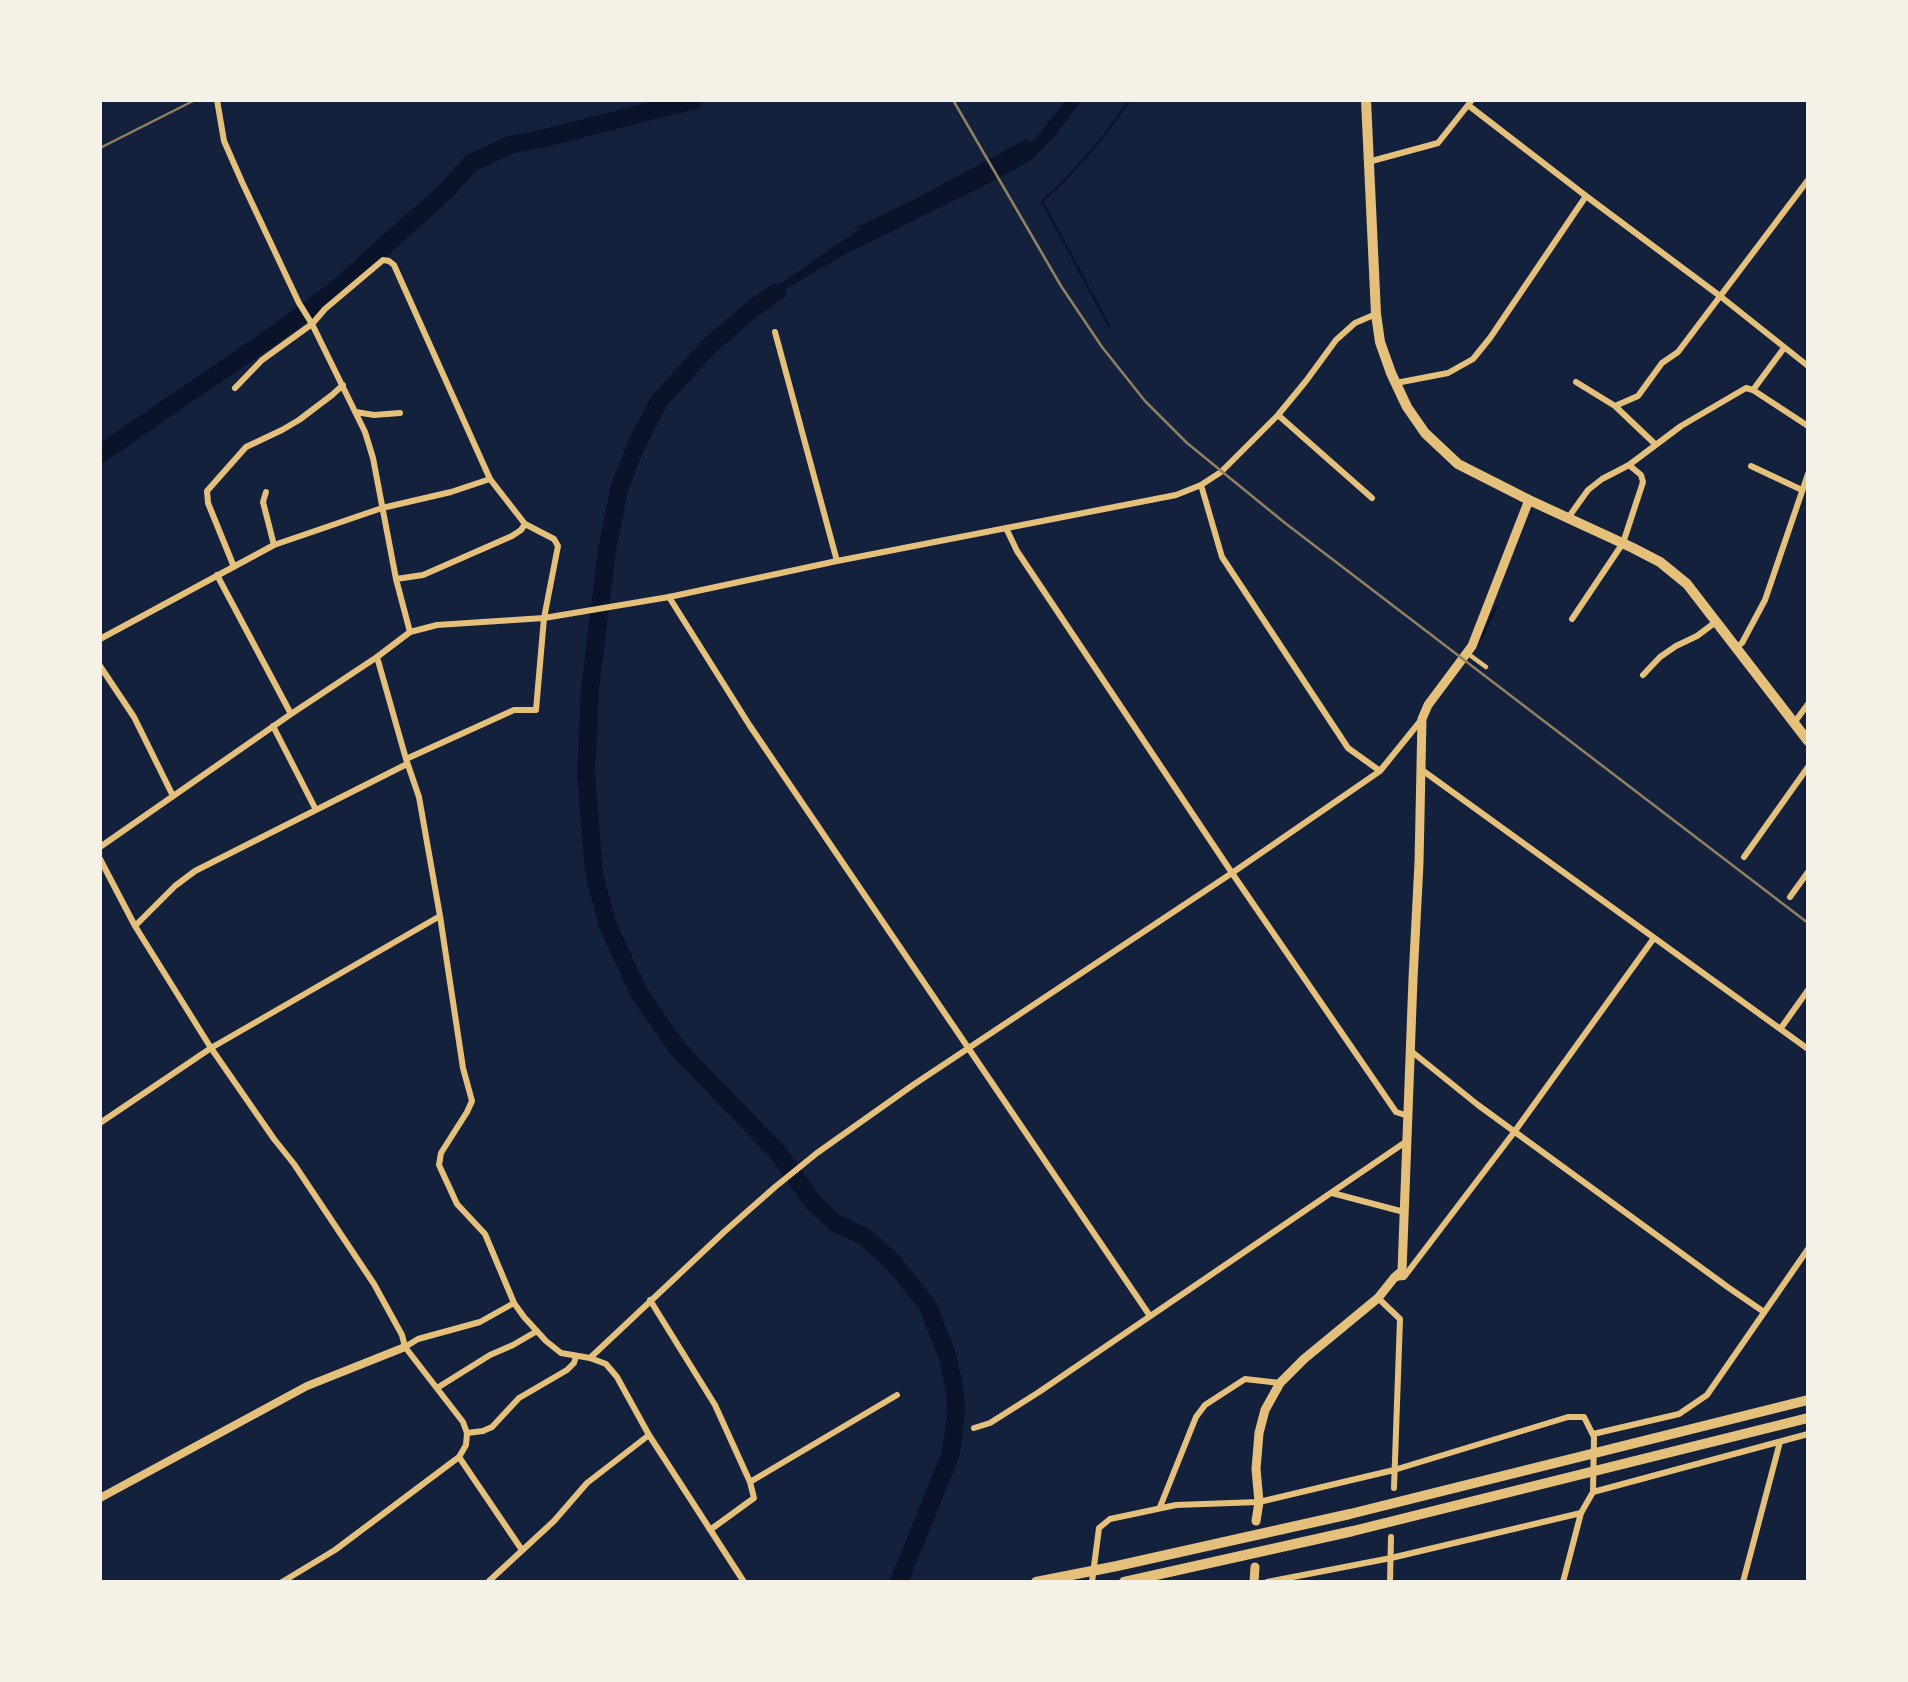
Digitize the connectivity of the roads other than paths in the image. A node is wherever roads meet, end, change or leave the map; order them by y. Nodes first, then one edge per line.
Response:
1 (217, 100) edge
2 (1366, 100) edge
3 (1470, 102) edge
4 (1368, 162) junction
5 (1808, 180) edge
6 (1586, 196) junction
7 (1720, 296) junction
8 (1376, 314) junction
9 (312, 324) junction
10 (775, 332) dead end
11 (1784, 348) junction
12 (1808, 366) edge
13 (1576, 382) dead end
14 (1396, 383) junction
15 (343, 385) junction
16 (235, 388) dead end
17 (1753, 390) junction
18 (1615, 406) junction
19 (356, 412) junction
20 (400, 413) dead end
21 (1278, 415) junction
22 (1808, 426) edge
23 (1655, 444) junction
24 (1629, 465) junction
25 (1751, 466) dead end
26 (1808, 474) edge
27 (490, 479) junction
28 (1201, 485) junction
29 (1802, 490) junction
30 (265, 492) dead end
31 (1372, 498) dead end
32 (1529, 500) junction
33 (382, 508) junction
34 (1569, 518) junction
35 (525, 524) junction
36 (1006, 528) junction
37 (1623, 543) junction
38 (274, 545) junction
39 (837, 561) junction
40 (233, 567) junction
41 (218, 575) junction
42 (396, 579) junction
43 (669, 597) junction
44 (544, 618) junction
45 (1572, 619) dead end
46 (1717, 621) junction
47 (410, 632) junction
48 (100, 639) edge
49 (1737, 647) junction
50 (1466, 653) junction
51 (377, 657) junction
52 (100, 666) edge
53 (1486, 667) dead end
54 (1643, 675) dead end
55 (1808, 704) edge
56 (291, 714) junction
57 (1422, 719) junction
58 (1794, 723) junction
59 (273, 726) junction
60 (1808, 741) edge
61 (406, 761) junction
62 (1808, 767) edge
63 (1422, 770) junction
64 (1380, 771) junction
65 (173, 796) junction
66 (316, 810) junction
67 (100, 847) edge
68 (1744, 857) dead end
69 (100, 859) edge
70 (1808, 872) edge
71 (1232, 873) junction
72 (1790, 897) dead end
73 (440, 916) junction
74 (135, 926) junction
75 (1654, 938) junction
76 (1808, 990) edge
77 (1781, 1028) junction
78 (211, 1048) junction
79 (969, 1049) junction
80 (1808, 1049) edge
81 (1411, 1051) junction
82 (1408, 1116) junction
83 (100, 1123) edge
84 (1515, 1131) junction
85 (1407, 1141) junction
86 (1332, 1193) junction
87 (1404, 1212) junction
88 (1808, 1249) edge
89 (1394, 1278) junction
90 (1378, 1298) junction
91 (650, 1300) junction
92 (514, 1303) junction
93 (1764, 1312) junction
94 (1150, 1316) junction
95 (537, 1331) junction
96 (405, 1347) junction
97 (576, 1356) junction
98 (590, 1358) junction
99 (1280, 1383) junction
100 (437, 1388) junction
101 (897, 1395) dead end
102 (1808, 1400) edge
103 (1808, 1418) edge
104 (974, 1428) dead end
105 (467, 1433) junction
106 (1593, 1434) junction
107 (1808, 1434) edge
108 (649, 1435) junction
109 (1780, 1441) junction
110 (459, 1457) junction
111 (1394, 1470) junction
112 (750, 1482) junction
113 (1394, 1488) dead end
114 (1593, 1492) junction
115 (100, 1498) edge
116 (1259, 1502) junction
117 (1160, 1507) junction
118 (1581, 1513) junction
119 (1256, 1521) dead end
120 (710, 1530) junction
121 (1391, 1537) dead end
122 (522, 1550) junction
123 (1391, 1558) junction
124 (1255, 1567) dead end
125 (282, 1582) edge
126 (488, 1582) edge
127 (744, 1582) edge
128 (1036, 1582) edge
129 (1092, 1582) edge
130 (1124, 1582) edge
131 (1254, 1582) edge
132 (1267, 1582) edge
133 (1390, 1582) edge
134 (1563, 1582) edge
135 (1744, 1582) edge

1 - 9 street
2 - 4 main road
3 - 4 street
3 - 6 street
4 - 8 main road
5 - 7 street
6 - 7 street
6 - 14 street
7 - 11 street
7 - 18 street
8 - 14 main road
8 - 21 street
9 - 15 street
9 - 16 street
9 - 27 street
10 - 39 street
11 - 12 street
11 - 17 street
13 - 18 street
14 - 32 main road
15 - 19 street
15 - 40 street
17 - 22 street
17 - 23 street
18 - 23 street
19 - 20 street
19 - 33 street
21 - 28 street
21 - 31 street
23 - 24 street
24 - 34 street
24 - 37 street
25 - 29 street
26 - 29 street
27 - 33 street
27 - 35 street
28 - 36 street
28 - 64 street
29 - 49 street
30 - 38 street
32 - 34 main road
32 - 50 main road
33 - 38 street
33 - 42 street
34 - 37 main road
35 - 42 street
35 - 44 street
36 - 39 street
36 - 71 street
37 - 45 street
37 - 46 main road
38 - 40 street
39 - 43 street
40 - 41 street
41 - 48 street
41 - 56 street
42 - 47 street
43 - 44 street
43 - 79 street
44 - 47 street
44 - 61 street
46 - 49 main road
46 - 54 street
47 - 51 street
49 - 58 main road
50 - 53 street
50 - 57 main road
51 - 56 street
51 - 61 street
52 - 65 street
55 - 58 street
56 - 59 street
57 - 63 main road
57 - 64 street
58 - 60 main road
59 - 65 street
59 - 66 street
61 - 66 street
61 - 73 street
62 - 68 street
63 - 75 street
63 - 81 main road
64 - 71 street
65 - 67 street
66 - 74 street
69 - 74 street
70 - 72 street
71 - 79 street
71 - 82 street
73 - 78 street
73 - 92 street
74 - 78 street
75 - 77 street
75 - 84 street
76 - 77 street
77 - 80 street
78 - 83 street
78 - 96 street
79 - 91 street
79 - 94 street
81 - 82 main road
81 - 84 street
82 - 85 main road
84 - 89 street
84 - 93 street
85 - 86 street
85 - 87 main road
86 - 87 street
86 - 94 street
87 - 89 main road
88 - 93 street
89 - 90 main road
90 - 99 main road
90 - 111 street
91 - 98 street
91 - 112 street
92 - 95 street
92 - 96 street
93 - 106 street
94 - 104 street
95 - 97 street
95 - 100 street
96 - 100 street
96 - 115 street
97 - 98 street
97 - 105 street
98 - 108 street
99 - 116 main road
99 - 117 street
100 - 105 street
101 - 112 street
102 - 128 highway
103 - 130 highway
105 - 110 street
106 - 111 street
106 - 114 street
107 - 109 street
108 - 120 street
108 - 122 street
109 - 114 street
109 - 135 street
110 - 122 street
110 - 125 street
111 - 113 street
111 - 116 street
112 - 120 street
114 - 118 street
116 - 117 street
116 - 119 main road
117 - 129 street
118 - 123 street
118 - 134 street
120 - 127 street
121 - 123 street
122 - 126 street
123 - 132 street
123 - 133 street
124 - 131 main road

